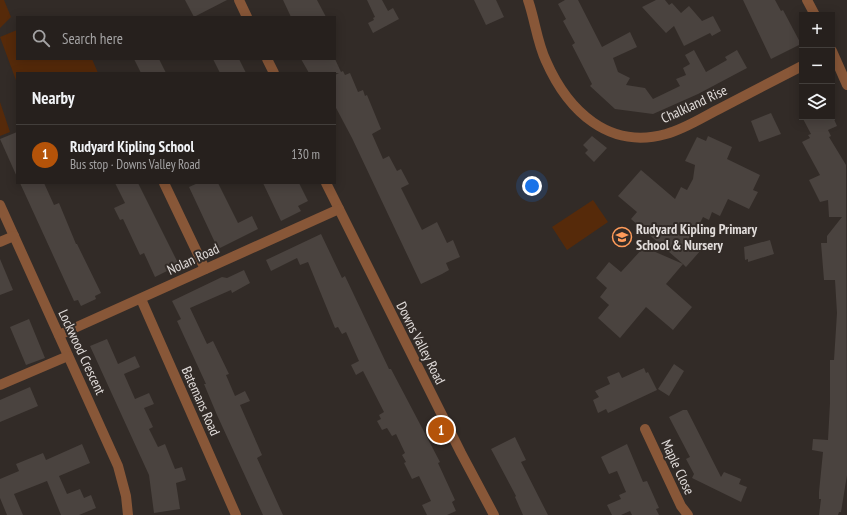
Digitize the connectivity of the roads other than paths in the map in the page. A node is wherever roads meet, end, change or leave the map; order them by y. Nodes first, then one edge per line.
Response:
1 (239, 0) edge
2 (528, 0) edge
3 (808, 0) edge
4 (814, 12) edge
5 (247, 16) edge
6 (835, 57) edge
7 (268, 60) edge
8 (799, 68) edge
9 (274, 72) edge
10 (847, 85) edge
11 (164, 184) edge
12 (326, 184) edge
13 (0, 205) edge
14 (339, 209) junction
15 (14, 236) junction
16 (0, 242) edge
17 (205, 269) junction
18 (141, 299) junction
19 (59, 335) junction
20 (68, 356) junction
21 (0, 385) edge
22 (645, 429) dead end
23 (128, 515) edge
24 (236, 515) edge
25 (494, 515) edge
26 (688, 515) edge

1 - 5 street
2 - 8 street, Chalkland Rise
3 - 4 street
6 - 10 street
7 - 9 street
11 - 17 street
12 - 14 street, Downs Valley Road
13 - 15 street, Lockwood Crescent
14 - 17 street, Nolan Road
14 - 25 street, Downs Valley Road
15 - 16 street
15 - 19 street, Lockwood Crescent
17 - 18 street, Nolan Road
18 - 19 street, Nolan Road
18 - 24 street, Batemans Road
19 - 20 street, Lockwood Crescent
20 - 21 street
20 - 23 street, Lockwood Crescent
22 - 26 street, Maple Close

